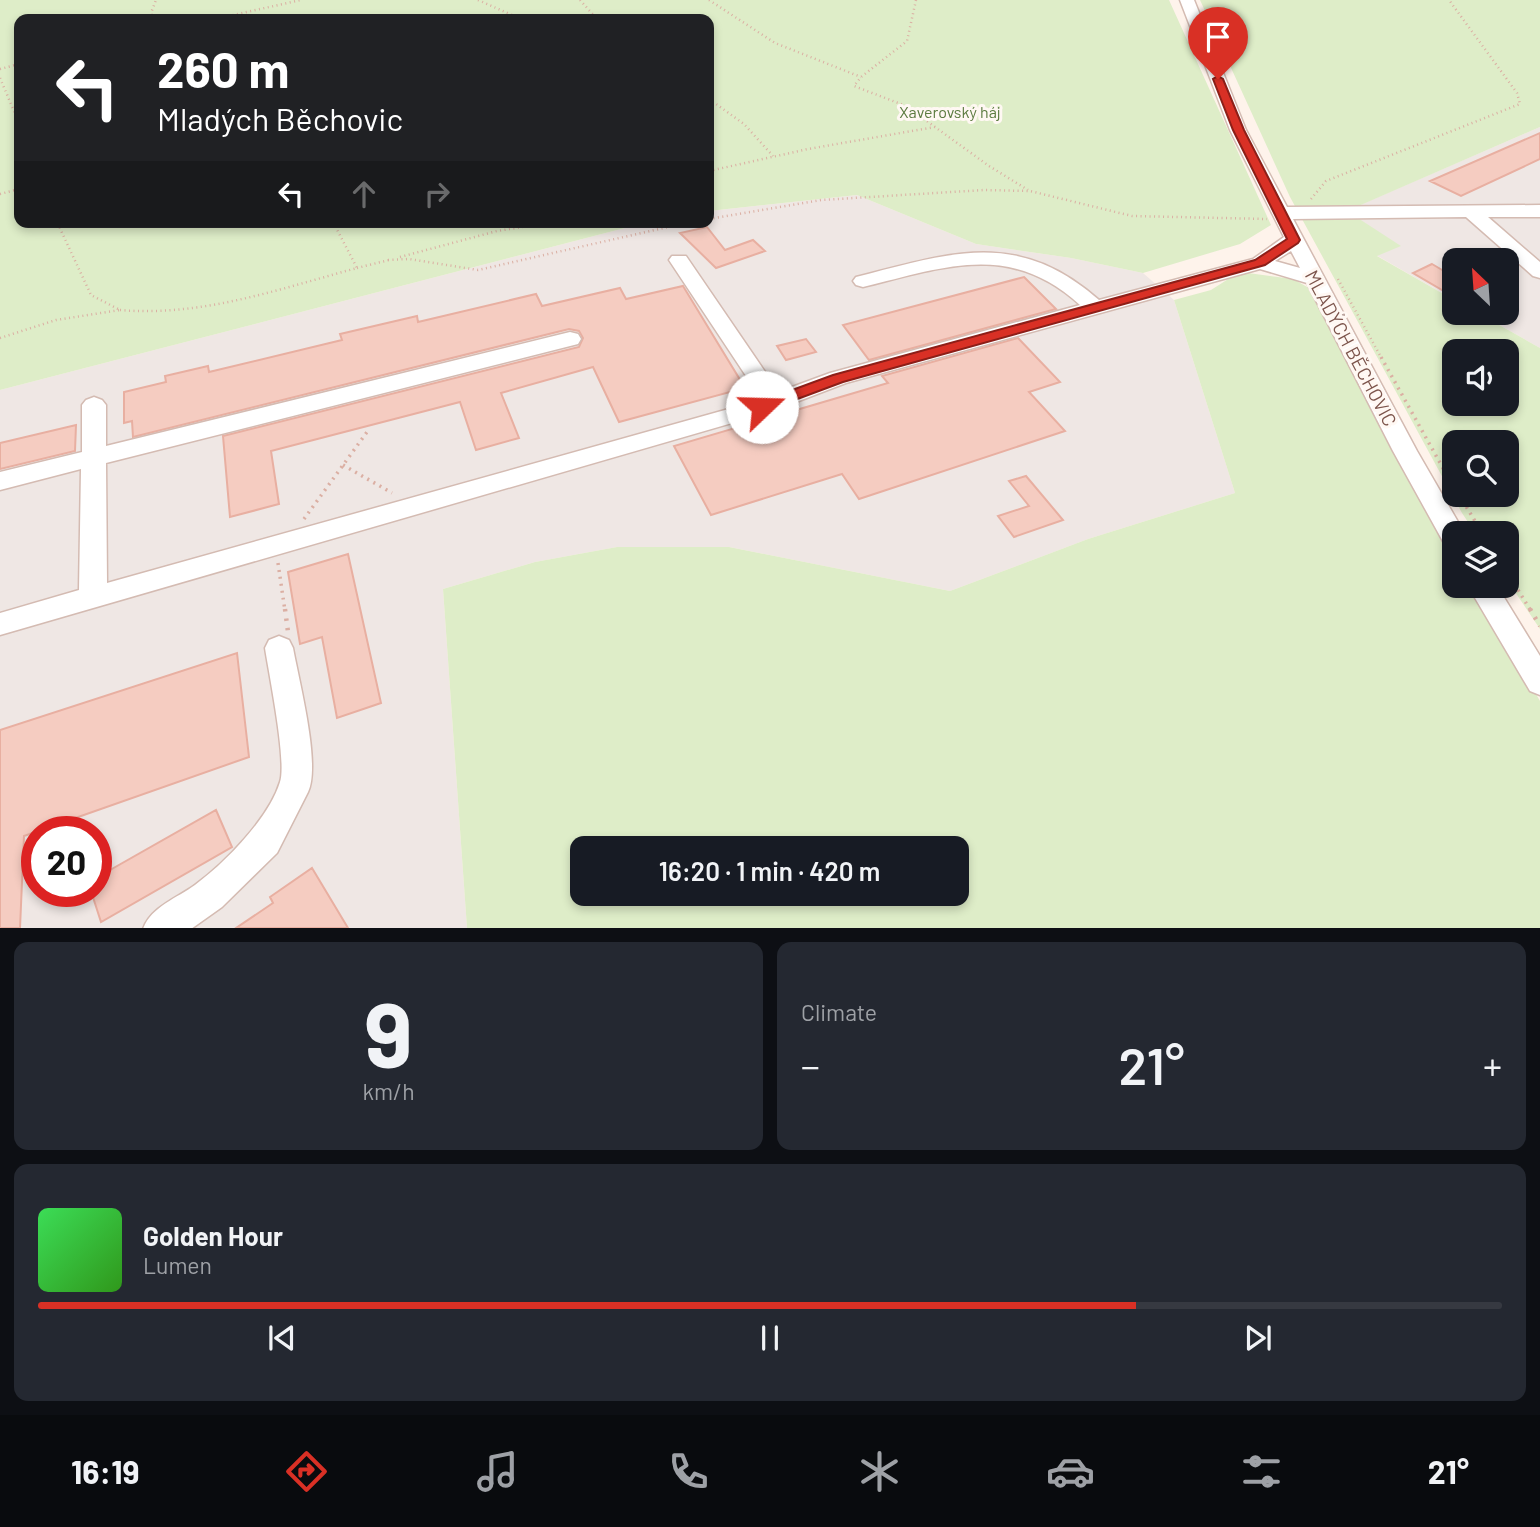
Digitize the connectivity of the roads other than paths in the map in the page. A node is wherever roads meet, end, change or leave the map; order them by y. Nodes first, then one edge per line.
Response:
1 (1187, 0) edge
2 (1470, 211) junction
3 (1540, 211) edge
4 (1291, 212) junction
5 (1293, 240) junction
6 (679, 260) dead end
7 (1260, 263) junction
8 (1540, 272) edge
9 (1324, 275) junction
10 (863, 281) dead end
11 (1095, 308) junction
12 (570, 339) dead end
13 (94, 405) dead end
14 (762, 407) junction
15 (95, 458) junction
16 (0, 481) edge
17 (1446, 521) edge
18 (93, 598) junction
19 (1489, 598) edge
20 (0, 624) edge
21 (279, 648) road end
22 (1540, 682) edge
23 (161, 928) edge

1 - 4 street, MLADÝCH BĚCHOVIC
2 - 3 street
2 - 4 street
2 - 8 street
4 - 5 street, MLADÝCH BĚCHOVIC
5 - 7 street
5 - 9 street, MLADÝCH BĚCHOVIC
6 - 14 street
7 - 9 street
7 - 11 street
9 - 17 street, MLADÝCH BĚCHOVIC
10 - 11 street
11 - 14 street
12 - 15 street
13 - 15 street
14 - 18 street
15 - 16 street
15 - 18 street
18 - 20 street
19 - 22 street
21 - 23 street

